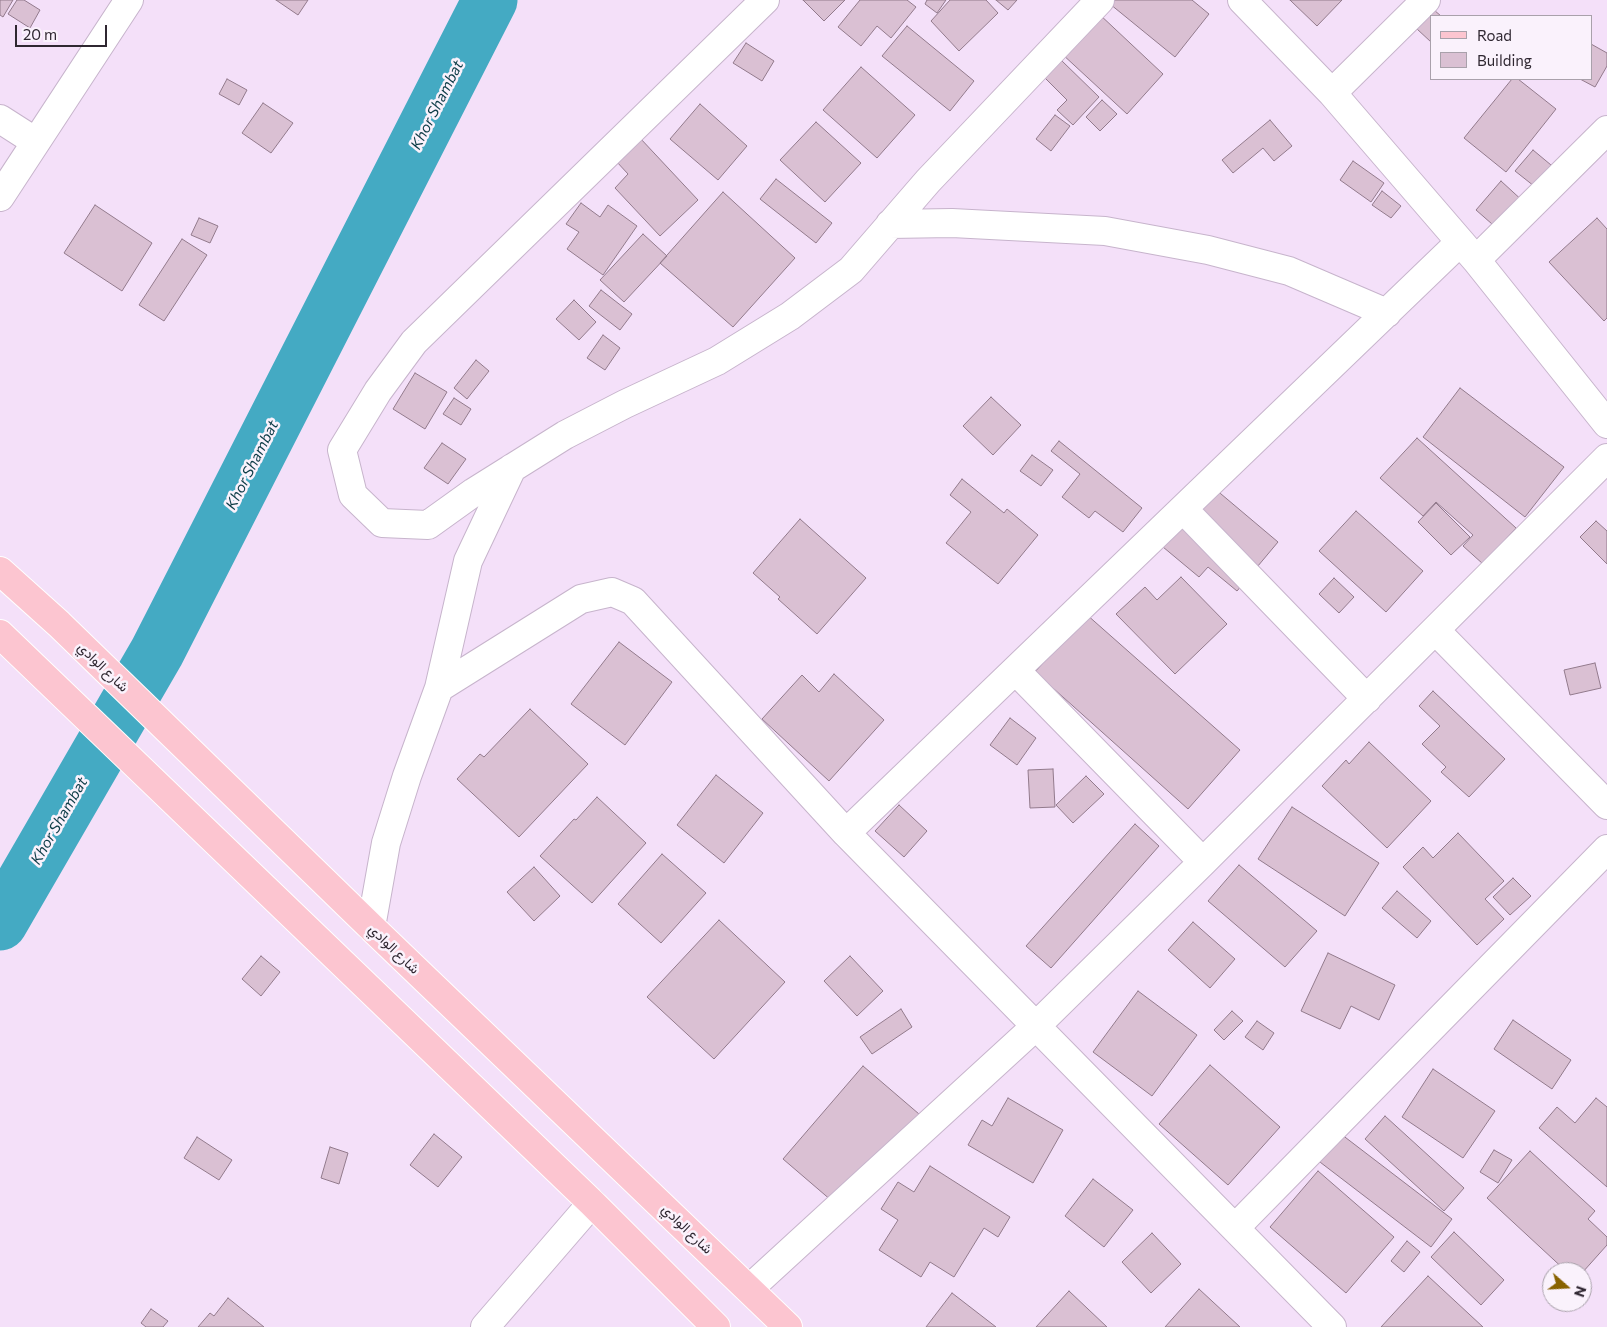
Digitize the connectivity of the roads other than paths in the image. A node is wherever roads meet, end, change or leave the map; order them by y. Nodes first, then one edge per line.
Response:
1 (129, 0) edge
2 (765, 0) edge
3 (1100, 0) edge
4 (1242, 0) edge
5 (1426, 0) edge
6 (1332, 93) junction
7 (0, 119) edge
8 (1607, 130) edge
9 (36, 142) junction
10 (0, 197) edge
11 (890, 224) junction
12 (1468, 251) junction
13 (1387, 313) junction
14 (1607, 424) edge
15 (1607, 458) edge
16 (512, 468) junction
17 (1184, 509) junction
18 (0, 571) edge
19 (1436, 631) junction
20 (0, 634) edge
21 (1016, 671) junction
22 (440, 688) junction
23 (1367, 699) junction
24 (1607, 805) edge
25 (846, 833) junction
26 (1607, 849) edge
27 (1204, 862) junction
28 (371, 927) junction
29 (1036, 1026) junction
30 (592, 1203) junction
31 (1235, 1228) junction
32 (749, 1289) junction
33 (485, 1327) edge
34 (716, 1327) edge
35 (788, 1327) edge
36 (1332, 1327) edge

1 - 9 street
2 - 16 street
3 - 11 street
4 - 6 street
5 - 6 street
6 - 12 street
7 - 9 street
8 - 12 street
9 - 10 street
11 - 13 street
11 - 16 street
12 - 13 street
12 - 14 street
13 - 17 street
15 - 19 street
16 - 22 street
17 - 21 street
17 - 23 street
18 - 28 main road, شارع الوادي
19 - 23 street
19 - 24 street
20 - 30 main road
21 - 25 street
21 - 27 street
22 - 25 street
22 - 28 street
23 - 27 street
25 - 29 street
26 - 31 street
27 - 29 street
28 - 32 main road, شارع الوادي
29 - 31 street
29 - 32 street
30 - 33 street
30 - 34 main road
31 - 36 street
32 - 35 main road, شارع الوادي

